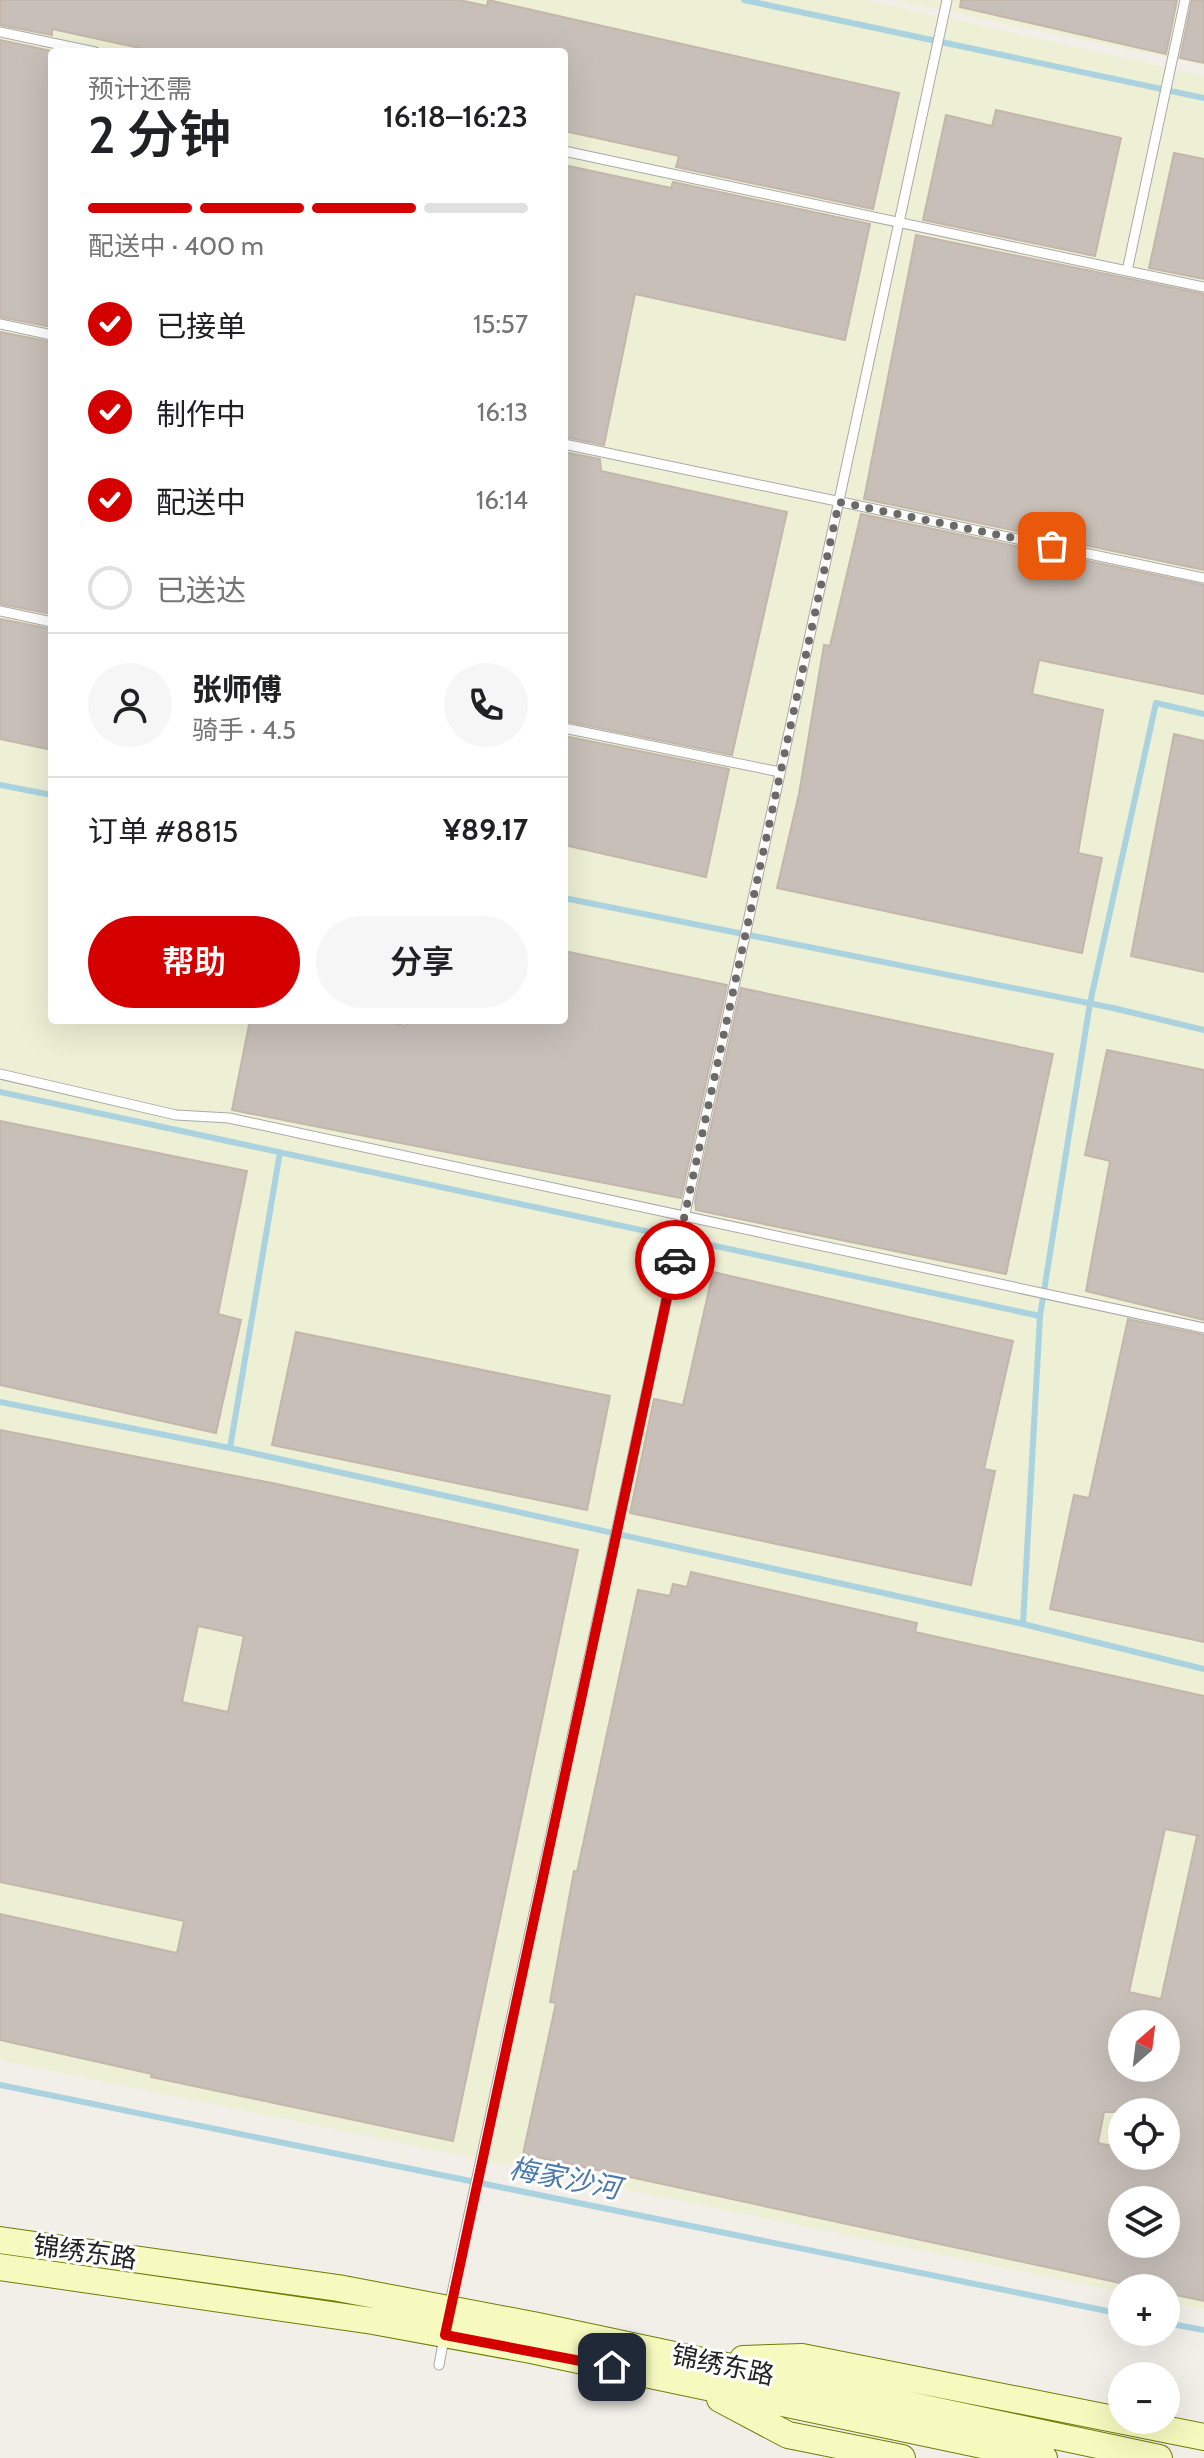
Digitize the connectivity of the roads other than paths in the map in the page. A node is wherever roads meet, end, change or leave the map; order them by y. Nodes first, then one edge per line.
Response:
1 (947, 0) edge
2 (1185, 0) edge
3 (0, 32) edge
4 (76, 48) edge
5 (568, 152) edge
6 (899, 223) junction
7 (1127, 271) junction
8 (1204, 287) edge
9 (0, 324) edge
10 (48, 334) edge
11 (568, 445) edge
12 (839, 502) junction
13 (1204, 578) edge
14 (0, 611) edge
15 (48, 621) edge
16 (568, 729) edge
17 (780, 772) junction
18 (0, 1074) edge
19 (685, 1216) junction
20 (1204, 1328) edge
21 (0, 2240) edge
22 (0, 2267) edge
23 (447, 2322) junction
24 (439, 2365) dead end
25 (695, 2372) junction
26 (865, 2408) junction
27 (1204, 2437) edge
28 (902, 2458) edge
29 (1044, 2458) edge
30 (1159, 2458) edge

1 - 6 lane
2 - 7 lane
3 - 4 lane
5 - 6 lane
6 - 7 lane
6 - 12 lane
7 - 8 lane
9 - 10 lane
11 - 12 lane
12 - 13 lane
12 - 17 lane
14 - 15 lane
16 - 17 lane
17 - 19 lane
18 - 19 lane
19 - 20 lane
19 - 23 lane
21 - 23 main road, 锦绣东路
22 - 23 main road, 锦绣东路
23 - 24 lane
23 - 25 main road, 锦绣东路
25 - 26 main road, 锦绣东路
25 - 27 main road
25 - 28 main road
26 - 29 main road, 锦绣东路
26 - 30 main road, 锦绣东路

